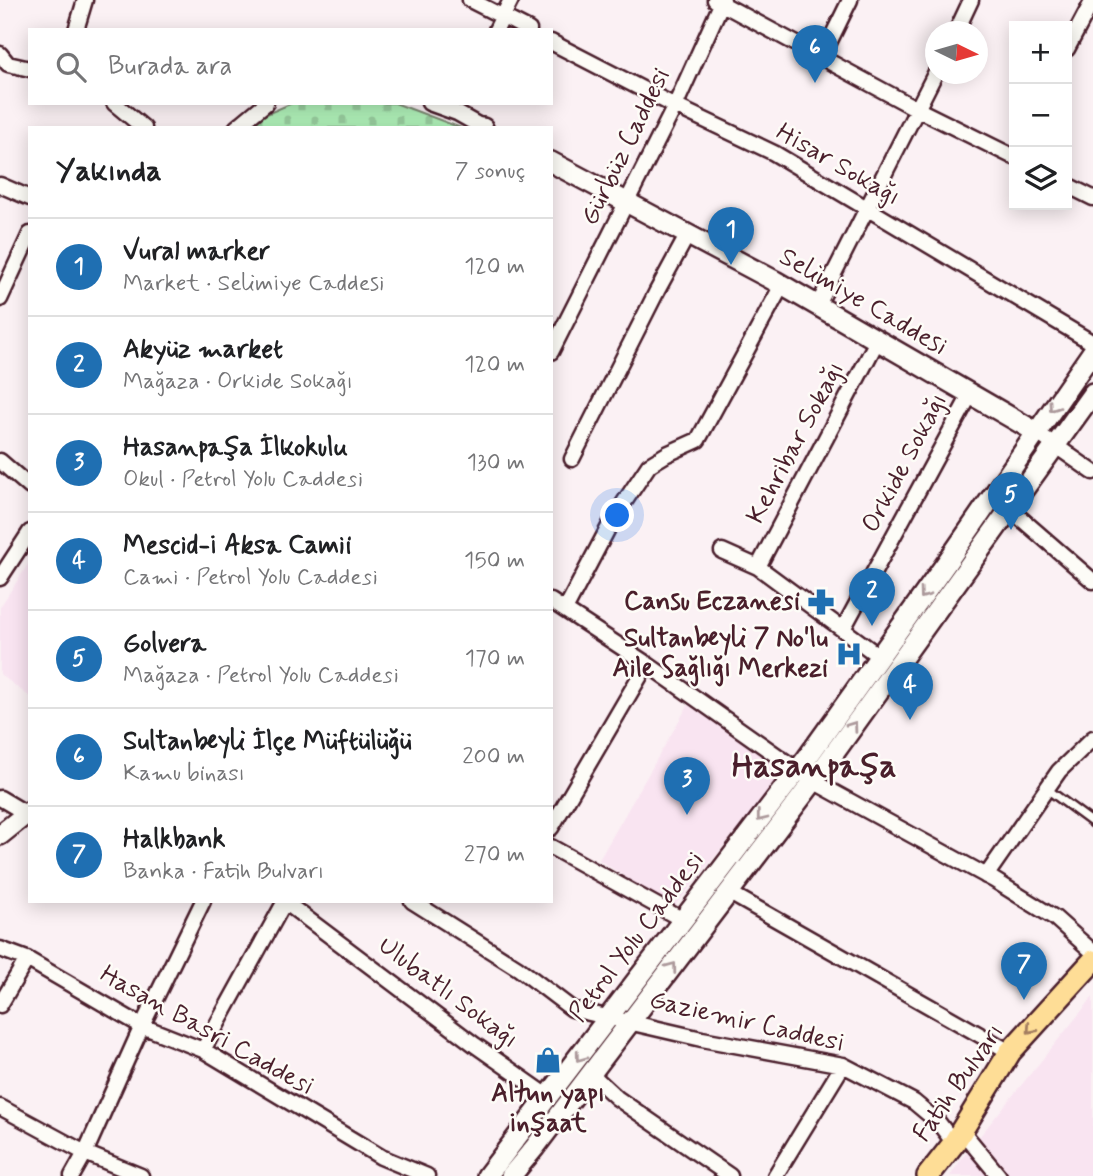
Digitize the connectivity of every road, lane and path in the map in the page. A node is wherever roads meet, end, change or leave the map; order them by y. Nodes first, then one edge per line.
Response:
1 (85, 0) edge
2 (470, 0) edge
3 (511, 0) edge
4 (850, 0) edge
5 (971, 0) edge
6 (1093, 0) edge
7 (720, 1) edge
8 (961, 21) edge
9 (500, 23) edge
10 (77, 28) edge
11 (520, 28) edge
12 (1072, 40) edge
13 (553, 43) edge
14 (0, 54) edge
15 (822, 57) junction
16 (28, 69) edge
17 (930, 84) edge
18 (119, 105) edge
19 (264, 105) edge
20 (441, 105) edge
21 (675, 106) junction
22 (459, 108) edge
23 (917, 108) junction
24 (142, 126) edge
25 (238, 126) edge
26 (480, 126) edge
27 (1009, 152) edge
28 (553, 163) edge
29 (0, 185) edge
30 (1072, 187) edge
31 (28, 197) edge
32 (1093, 198) edge
33 (627, 201) junction
34 (867, 210) junction
35 (688, 234) junction
36 (28, 237) edge
37 (782, 285) junction
38 (0, 299) edge
39 (817, 307) junction
40 (877, 341) junction
41 (1093, 343) edge
42 (553, 348) edge
43 (1093, 351) edge
44 (1093, 393) edge
45 (970, 395) junction
46 (1036, 432) junction
47 (1056, 446) junction
48 (572, 459) dead end
49 (0, 461) edge
50 (1093, 472) edge
51 (28, 485) edge
52 (1010, 509) junction
53 (28, 535) edge
54 (722, 551) dead end
55 (758, 567) junction
56 (0, 578) edge
57 (1093, 581) edge
58 (553, 602) edge
59 (565, 610) junction
60 (843, 629) junction
61 (880, 657) junction
62 (647, 664) junction
63 (1093, 738) edge
64 (806, 775) junction
65 (1046, 789) junction
66 (0, 798) edge
67 (28, 813) edge
68 (1093, 823) edge
69 (553, 825) edge
70 (0, 835) edge
71 (553, 848) edge
72 (986, 876) junction
73 (728, 891) junction
74 (203, 903) edge
75 (284, 903) edge
76 (288, 903) edge
77 (415, 903) edge
78 (683, 920) junction
79 (0, 949) edge
80 (1093, 952) edge
81 (26, 959) junction
82 (1093, 961) edge
83 (0, 1005) edge
84 (610, 1018) junction
85 (631, 1021) junction
86 (142, 1026) junction
87 (204, 1050) junction
88 (1010, 1052) junction
89 (843, 1065) junction
90 (591, 1074) junction
91 (549, 1097) junction
92 (0, 1107) edge
93 (958, 1137) junction
94 (85, 1153) junction
95 (72, 1176) edge
96 (141, 1176) edge
97 (427, 1176) edge
98 (487, 1176) edge
99 (511, 1176) edge
100 (730, 1176) edge
101 (775, 1176) edge
102 (928, 1176) edge
103 (999, 1176) edge

1 - 10 street
2 - 9 street
3 - 9 street
4 - 15 street
5 - 8 street
6 - 12 street
7 - 15 street
7 - 21 street, Gürbüz Caddesi
9 - 11 street
13 - 21 street, Hisar Sokağı
14 - 16 street
15 - 23 street
17 - 23 street
18 - 24 street
19 - 25 street
20 - 22 street
21 - 33 street, Gürbüz Caddesi
21 - 34 street, Hisar Sokağı
22 - 26 street
23 - 27 street
23 - 34 street
28 - 33 main road, Selimiye Caddesi
29 - 31 street
30 - 32 street
33 - 35 main road, Selimiye Caddesi
33 - 42 street, Gürbüz Caddesi
34 - 39 street
34 - 41 street, Hisar Sokağı
35 - 37 main road, Selimiye Caddesi
35 - 48 street
36 - 38 street
37 - 39 main road, Selimiye Caddesi
37 - 59 street
39 - 40 main road, Selimiye Caddesi
40 - 45 main road, Selimiye Caddesi
40 - 55 street, Kehribar Sokağı
43 -> 46 main road, Petrol Yolu Caddesi
44 - 47 main road, Petrol Yolu Caddesi
45 - 46 main road, Selimiye Caddesi
45 - 60 street, Orkide Sokağı
46 - 47 street
46 -> 61 main road, Petrol Yolu Caddesi
47 - 50 street
47 - 52 main road, Petrol Yolu Caddesi
49 - 51 street
52 - 57 street
64 -> 52 main road, Petrol Yolu Caddesi
53 - 56 street
54 - 55 street
55 - 60 street
58 - 59 street
59 - 62 street
60 - 61 street
61 - 64 main road, Petrol Yolu Caddesi
62 - 64 street
62 - 69 street
63 - 65 street
64 - 72 street
64 - 73 main road, Petrol Yolu Caddesi
64 -> 78 main road, Petrol Yolu Caddesi
65 - 68 lane
65 - 72 street
66 - 67 street
67 - 70 main road
71 - 78 street
72 - 80 street
85 -> 73 main road, Petrol Yolu Caddesi
73 - 88 street
74 - 86 street
75 - 87 street
76 - 91 street, Ulubatlı Sokağı
77 - 84 street, Gaziemir Caddesi
78 - 84 main road, Petrol Yolu Caddesi
79 - 81 street, Hasan Basri Caddesi
81 - 83 street
81 - 86 street, Hasan Basri Caddesi
82 -> 88 main road, Fatih Bulvarı
84 - 85 street, Gaziemir Caddesi
84 -> 91 main road, Petrol Yolu Caddesi
85 - 89 street, Gaziemir Caddesi
85 - 90 main road, Petrol Yolu Caddesi
86 - 87 street, Hasan Basri Caddesi
86 - 94 street
87 - 97 street, Hasan Basri Caddesi
88 - 93 main road, Fatih Bulvarı
89 - 93 street, Gaziemir Caddesi
89 - 101 street
90 - 99 main road, Petrol Yolu Caddesi
90 - 100 street
91 - 98 main road, Petrol Yolu Caddesi
92 - 94 street
93 - 102 main road, Fatih Bulvarı
93 - 103 street, Gaziemir Caddesi
94 - 95 street
94 - 96 street

